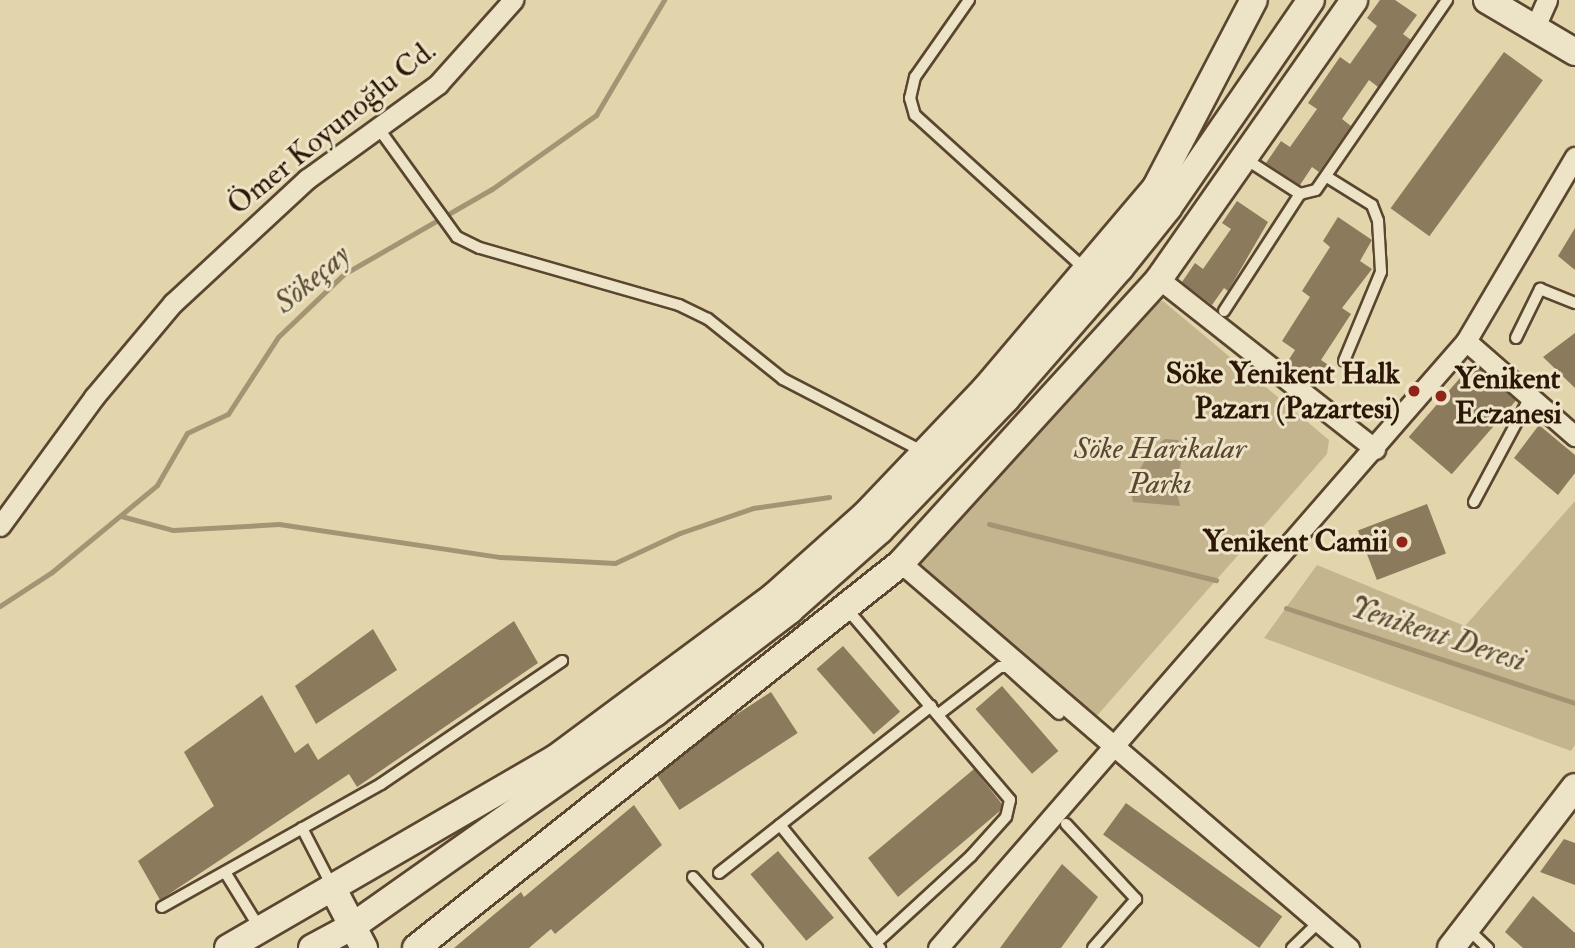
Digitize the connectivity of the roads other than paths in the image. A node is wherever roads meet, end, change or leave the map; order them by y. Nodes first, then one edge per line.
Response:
1 (513, 0) edge
2 (969, 0) edge
3 (1254, 0) edge
4 (1311, 0) edge
5 (1354, 0) edge
6 (1447, 0) edge
7 (1487, 0) edge
8 (1547, 0) edge
9 (1535, 27) junction
10 (1575, 52) edge
11 (379, 129) junction
12 (1575, 156) edge
13 (1244, 158) junction
14 (1327, 177) junction
15 (1300, 194) junction
16 (1086, 270) junction
17 (1159, 279) junction
18 (1575, 303) edge
19 (1224, 311) dead end
20 (1516, 338) dead end
21 (1466, 341) junction
22 (1344, 361) dead end
23 (1530, 397) junction
24 (1575, 436) edge
25 (1375, 449) junction
26 (924, 453) junction
27 (1474, 502) dead end
28 (0, 526) edge
29 (901, 563) junction
30 (846, 608) junction
31 (562, 661) dead end
32 (935, 710) junction
33 (1059, 713) dead end
34 (1117, 746) junction
35 (1572, 796) edge
36 (1066, 824) dead end
37 (780, 825) junction
38 (302, 828) junction
39 (225, 872) junction
40 (719, 873) dead end
41 (693, 877) dead end
42 (332, 887) junction
43 (162, 907) dead end
44 (1319, 922) junction
45 (359, 937) edge
46 (265, 938) edge
47 (1459, 938) edge
48 (878, 945) edge
49 (228, 948) edge
50 (312, 948) edge
51 (416, 948) edge
52 (757, 948) edge
53 (938, 948) edge
54 (1093, 948) edge
55 (1292, 948) edge
56 (1349, 948) edge
57 (1488, 948) edge

1 - 11 street, Ömer Koyunoğlu Cd.
2 - 16 lane
3 - 16 main road
4 - 45 main road
5 - 13 main road
6 - 14 lane
7 - 9 main road
8 - 9 street
9 - 10 main road
11 - 26 lane
11 - 28 street, Ömer Koyunoğlu Cd.
12 - 21 street
13 - 15 lane
13 - 17 main road
14 - 15 lane
14 - 22 lane
15 - 19 lane
16 - 26 main road
17 - 25 street
17 - 29 main road
18 - 20 lane
21 - 23 street
21 - 25 street
23 - 24 street
23 - 27 lane
25 - 34 street
26 - 42 main road
29 - 30 main road
29 - 34 street
30 - 32 lane
30 - 51 main road
31 - 38 lane
32 - 33 lane
32 - 37 lane
32 - 48 lane
34 - 44 street
34 - 53 street
35 - 47 main road
36 - 54 lane
37 - 40 lane
37 - 48 lane
38 - 39 lane
38 - 42 lane
39 - 43 lane
39 - 46 lane
41 - 52 lane
42 - 45 main road
42 - 46 main road
44 - 55 lane
44 - 56 street
45 - 50 main road
46 - 49 main road
47 - 57 lane

